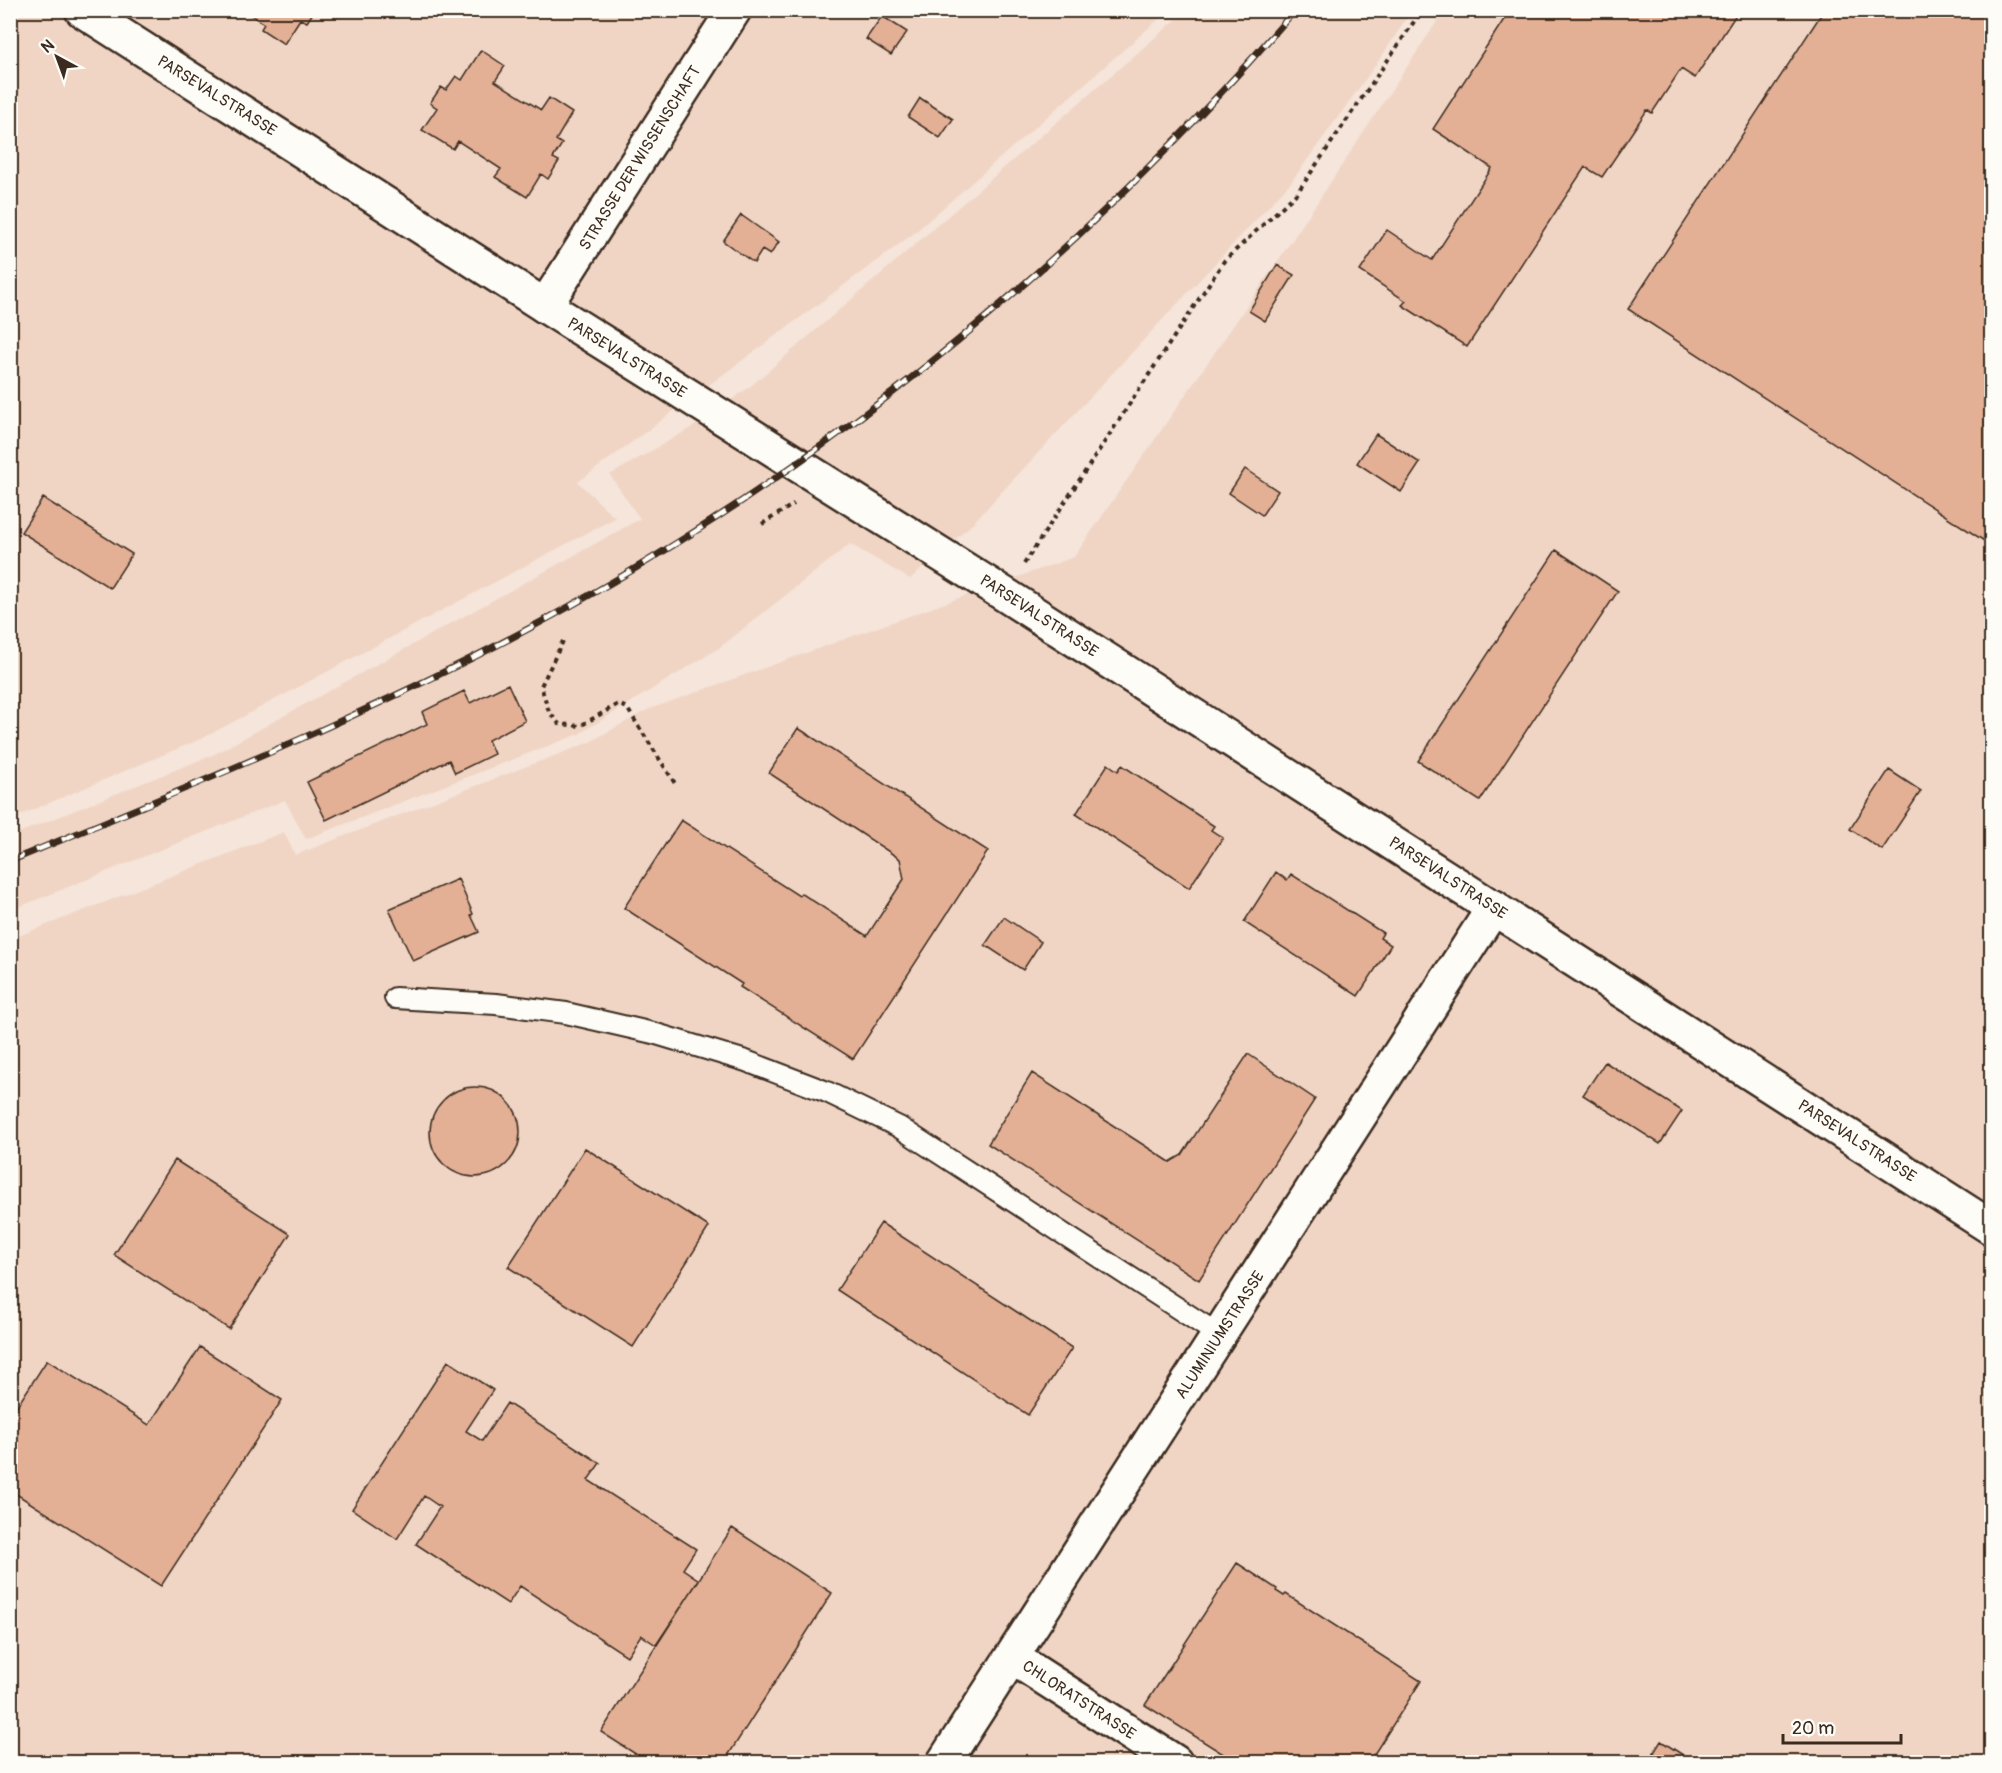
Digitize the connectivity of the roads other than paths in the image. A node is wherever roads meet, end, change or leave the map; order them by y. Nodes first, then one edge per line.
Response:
1 (82, 10) edge
2 (734, 10) edge
3 (545, 306) junction
4 (1494, 907) junction
5 (395, 998) dead end
6 (1992, 1227) edge
7 (1219, 1335) junction
8 (1012, 1657) junction
9 (944, 1762) edge
10 (1175, 1762) edge

1 - 3 street, PARSEVALSTRASSE
2 - 3 street, STRASSE DER WISSENSCHAFT
3 - 4 street, PARSEVALSTRASSE
4 - 6 street, PARSEVALSTRASSE
4 - 7 street, ALUMINIUMSTRASSE
5 - 7 lane
7 - 8 street, ALUMINIUMSTRASSE
8 - 9 street, ALUMINIUMSTRASSE
8 - 10 street, CHLORATSTRASSE

